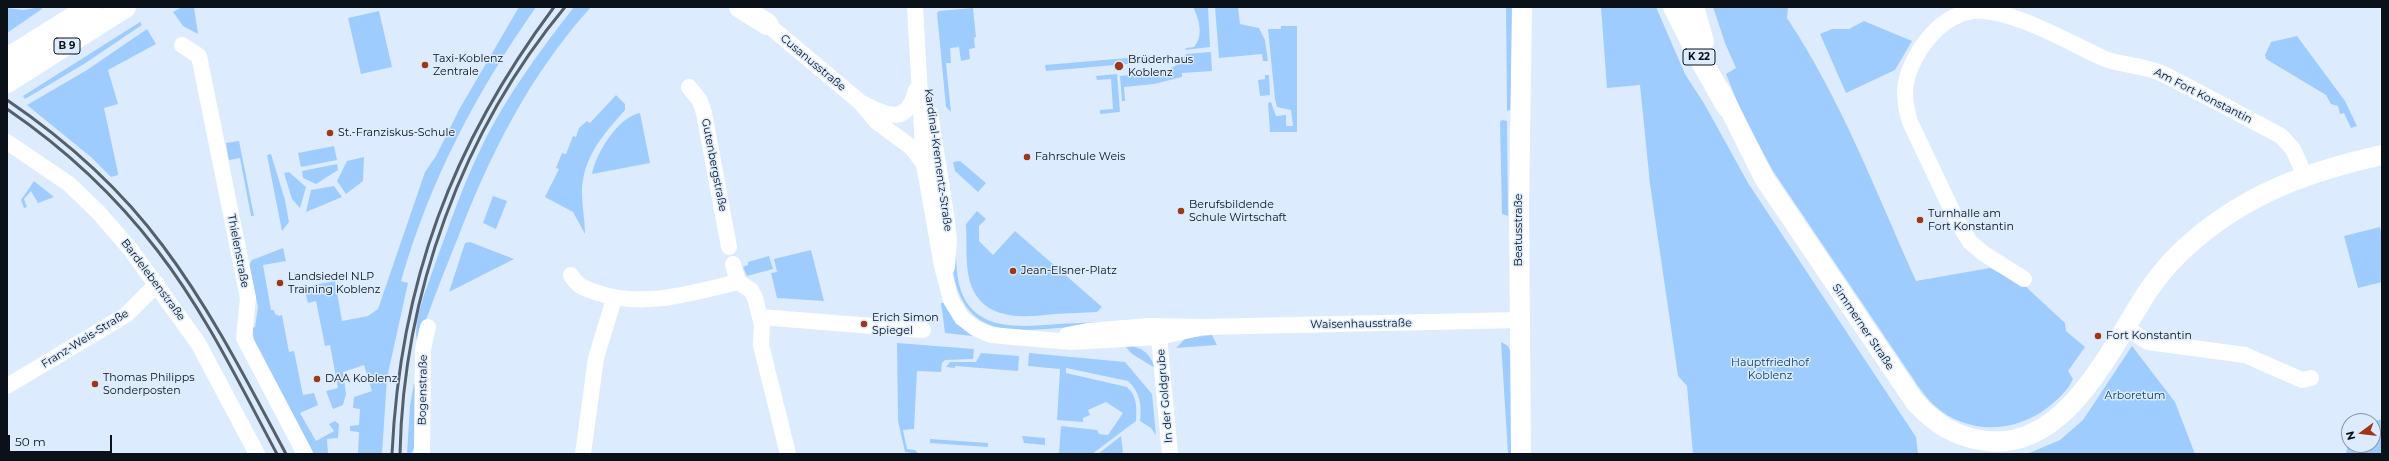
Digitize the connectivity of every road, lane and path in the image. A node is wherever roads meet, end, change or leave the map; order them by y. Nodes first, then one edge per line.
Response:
1 (125, 7) edge
2 (740, 7) edge
3 (753, 7) edge
4 (915, 7) edge
5 (1522, 7) edge
6 (1674, 7) edge
7 (1685, 7) edge
8 (1693, 7) edge
9 (85, 10) edge
10 (766, 24) junction
11 (918, 37) junction
12 (182, 46) dead end
13 (1707, 57) junction
14 (7, 58) edge
15 (918, 80) junction
16 (7, 82) edge
17 (689, 87) dead end
18 (860, 102) junction
19 (1727, 106) junction
20 (898, 115) junction
21 (921, 121) junction
22 (881, 125) junction
23 (7, 142) edge
24 (934, 150) junction
25 (2382, 155) edge
26 (924, 164) junction
27 (2306, 176) junction
28 (729, 247) dead end
29 (733, 264) dead end
30 (571, 275) dead end
31 (2024, 279) dead end
32 (738, 282) junction
33 (157, 284) junction
34 (947, 284) junction
35 (614, 298) junction
36 (760, 317) junction
37 (1519, 320) junction
38 (428, 327) dead end
39 (2125, 327) junction
40 (975, 328) joint
41 (923, 330) dead end
42 (1154, 332) junction
43 (2311, 378) dead end
44 (7, 386) edge
45 (257, 454) edge
46 (305, 454) edge
47 (422, 454) edge
48 (583, 454) edge
49 (788, 454) edge
50 (1170, 454) edge
51 (1521, 454) edge

1 - 16 highway, B 9
2 - 10 highway
3 - 10 highway
4 - 11 street, Kardinal-Krementz-Straße
5 - 37 street, Beatusstraße
6 - 19 highway, K 22
7 - 13 street, Simmerner Straße / K 22
8 - 13 highway
9 - 14 highway, B 9
10 - 18 street, Cusanusstraße
11 - 15 street, Kardinal-Krementz-Straße
11 - 21 street, Kardinal-Krementz-Straße
12 - 46 street, Thielenstraße
13 - 19 street, Simmerner Straße / K 22
15 - 20 street
15 - 21 street, Kardinal-Krementz-Straße
17 - 28 street, Gutenbergstraße
18 - 20 street, Cusanusstraße
18 - 22 street, Cusanusstraße
19 - 39 street, Simmerner Straße / K 22
20 - 21 street, Cusanusstraße
21 - 22 street
21 - 24 street, Cusanusstraße
21 - 24 street, Kardinal-Krementz-Straße
21 - 26 street, Kardinal-Krementz-Straße
22 - 26 street, Cusanusstraße
23 - 33 street, Bardelebenstraße
24 - 34 street, Kardinal-Krementz-Straße
25 - 27 street, Simmerner Straße / K 22
26 - 34 street, Kardinal-Krementz-Straße
27 - 31 street, Am Fort Konstantin
27 - 39 street, Simmerner Straße / K 22
29 - 32 street
30 - 35 street
32 - 35 street
32 - 36 street
33 - 44 street, Franz-Weis-Straße
33 - 45 street, Bardelebenstraße
34 - 40 street, Kardinal-Krementz-Straße
35 - 48 street
36 - 41 street
36 - 49 street
37 - 42 street, Waisenhausstraße
37 - 51 street, Beatusstraße
38 - 47 street, Bogenstraße
39 - 43 street
40 - 42 street, Waisenhausstraße
42 - 50 street, In der Goldgrube

